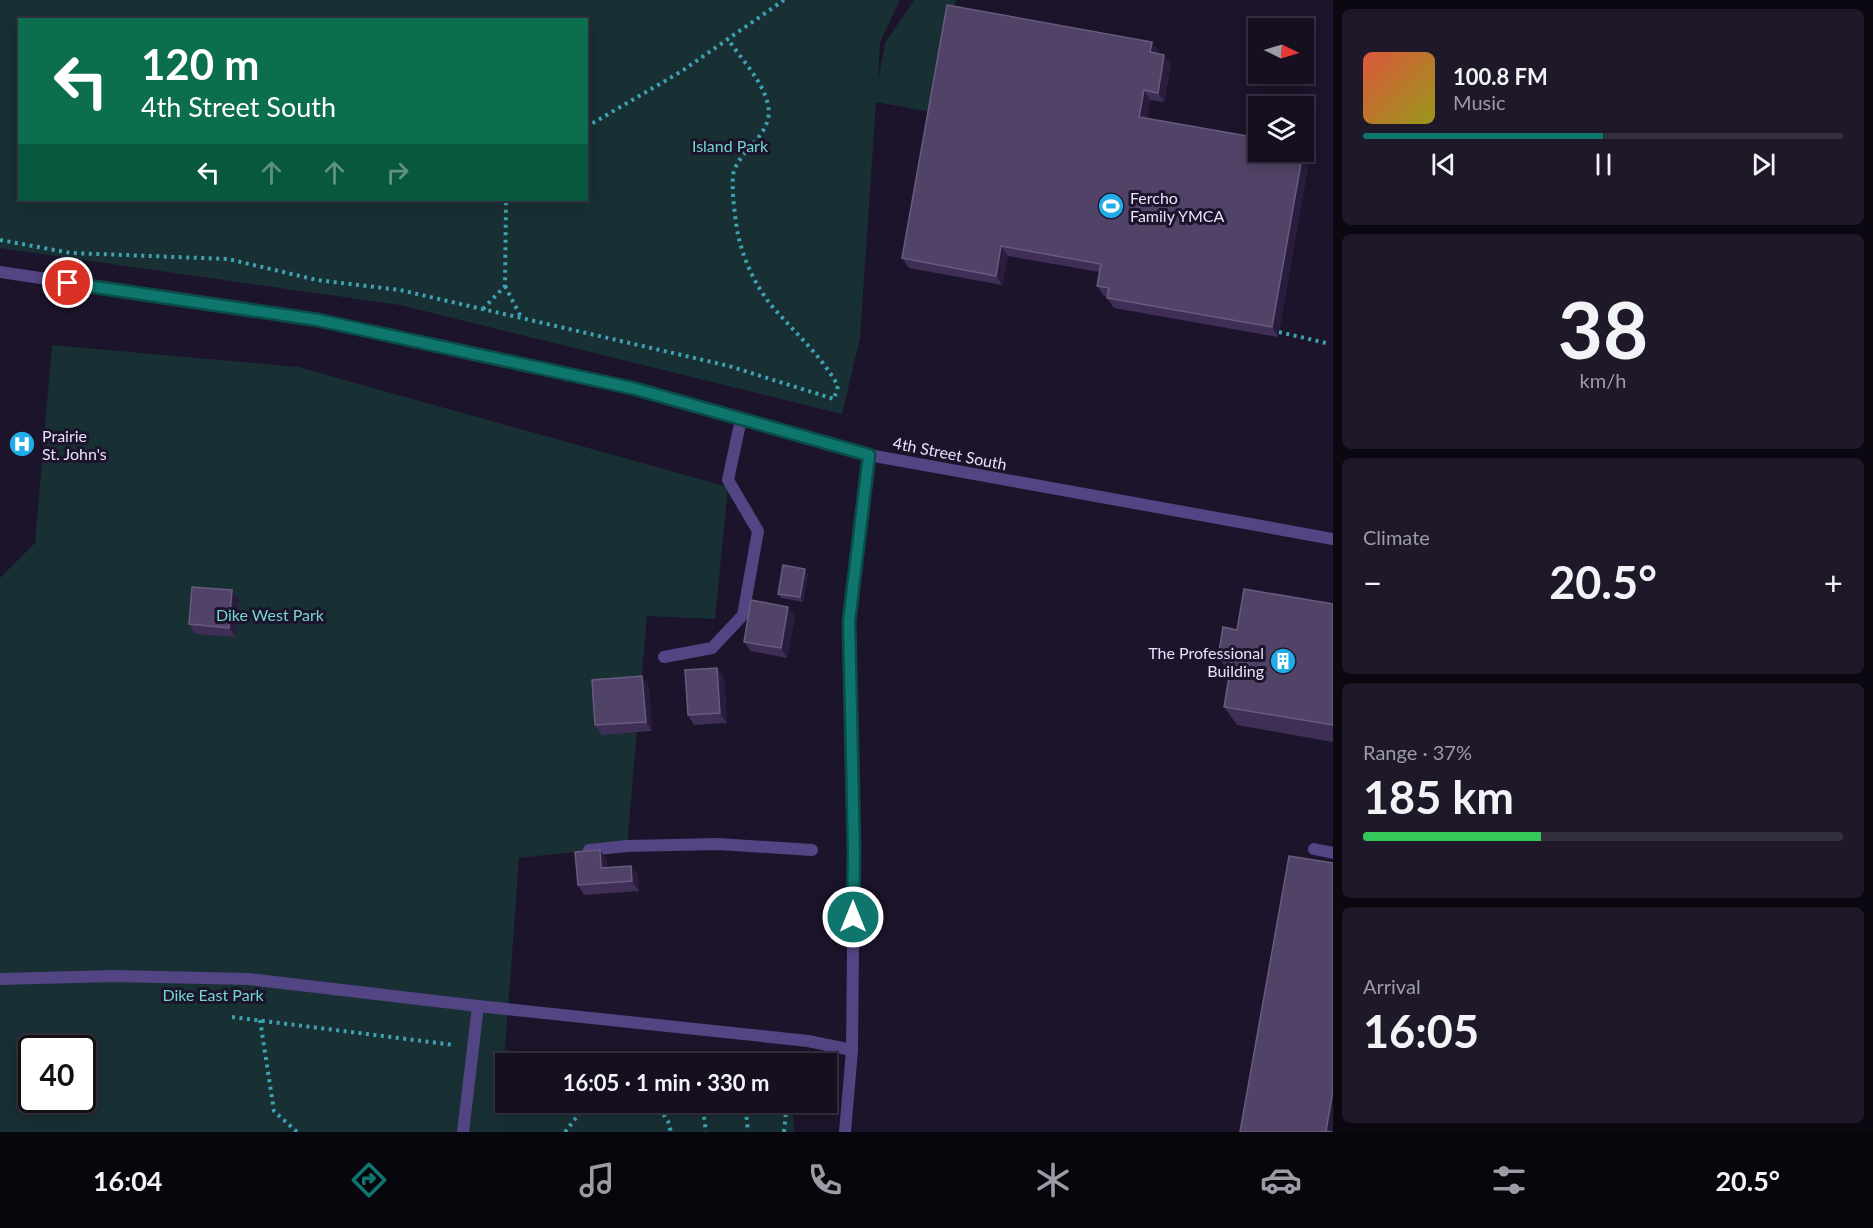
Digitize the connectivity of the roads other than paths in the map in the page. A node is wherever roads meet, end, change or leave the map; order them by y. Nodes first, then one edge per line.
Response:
1 (0, 272) edge
2 (741, 419) junction
3 (869, 455) junction
4 (1333, 538) edge
5 (664, 657) dead end
6 (1314, 849) dead end
7 (589, 850) edge
8 (812, 850) dead end
9 (1333, 853) edge
10 (0, 979) edge
11 (478, 1006) junction
12 (852, 1050) junction
13 (464, 1132) edge
14 (845, 1132) edge

1 - 2 street, 4th Street South
2 - 3 street, 4th Street South
2 - 5 street
3 - 4 street, 4th Street South
3 - 12 street
6 - 9 street
7 - 8 street
10 - 11 street
11 - 12 street
11 - 13 street
12 - 14 street

